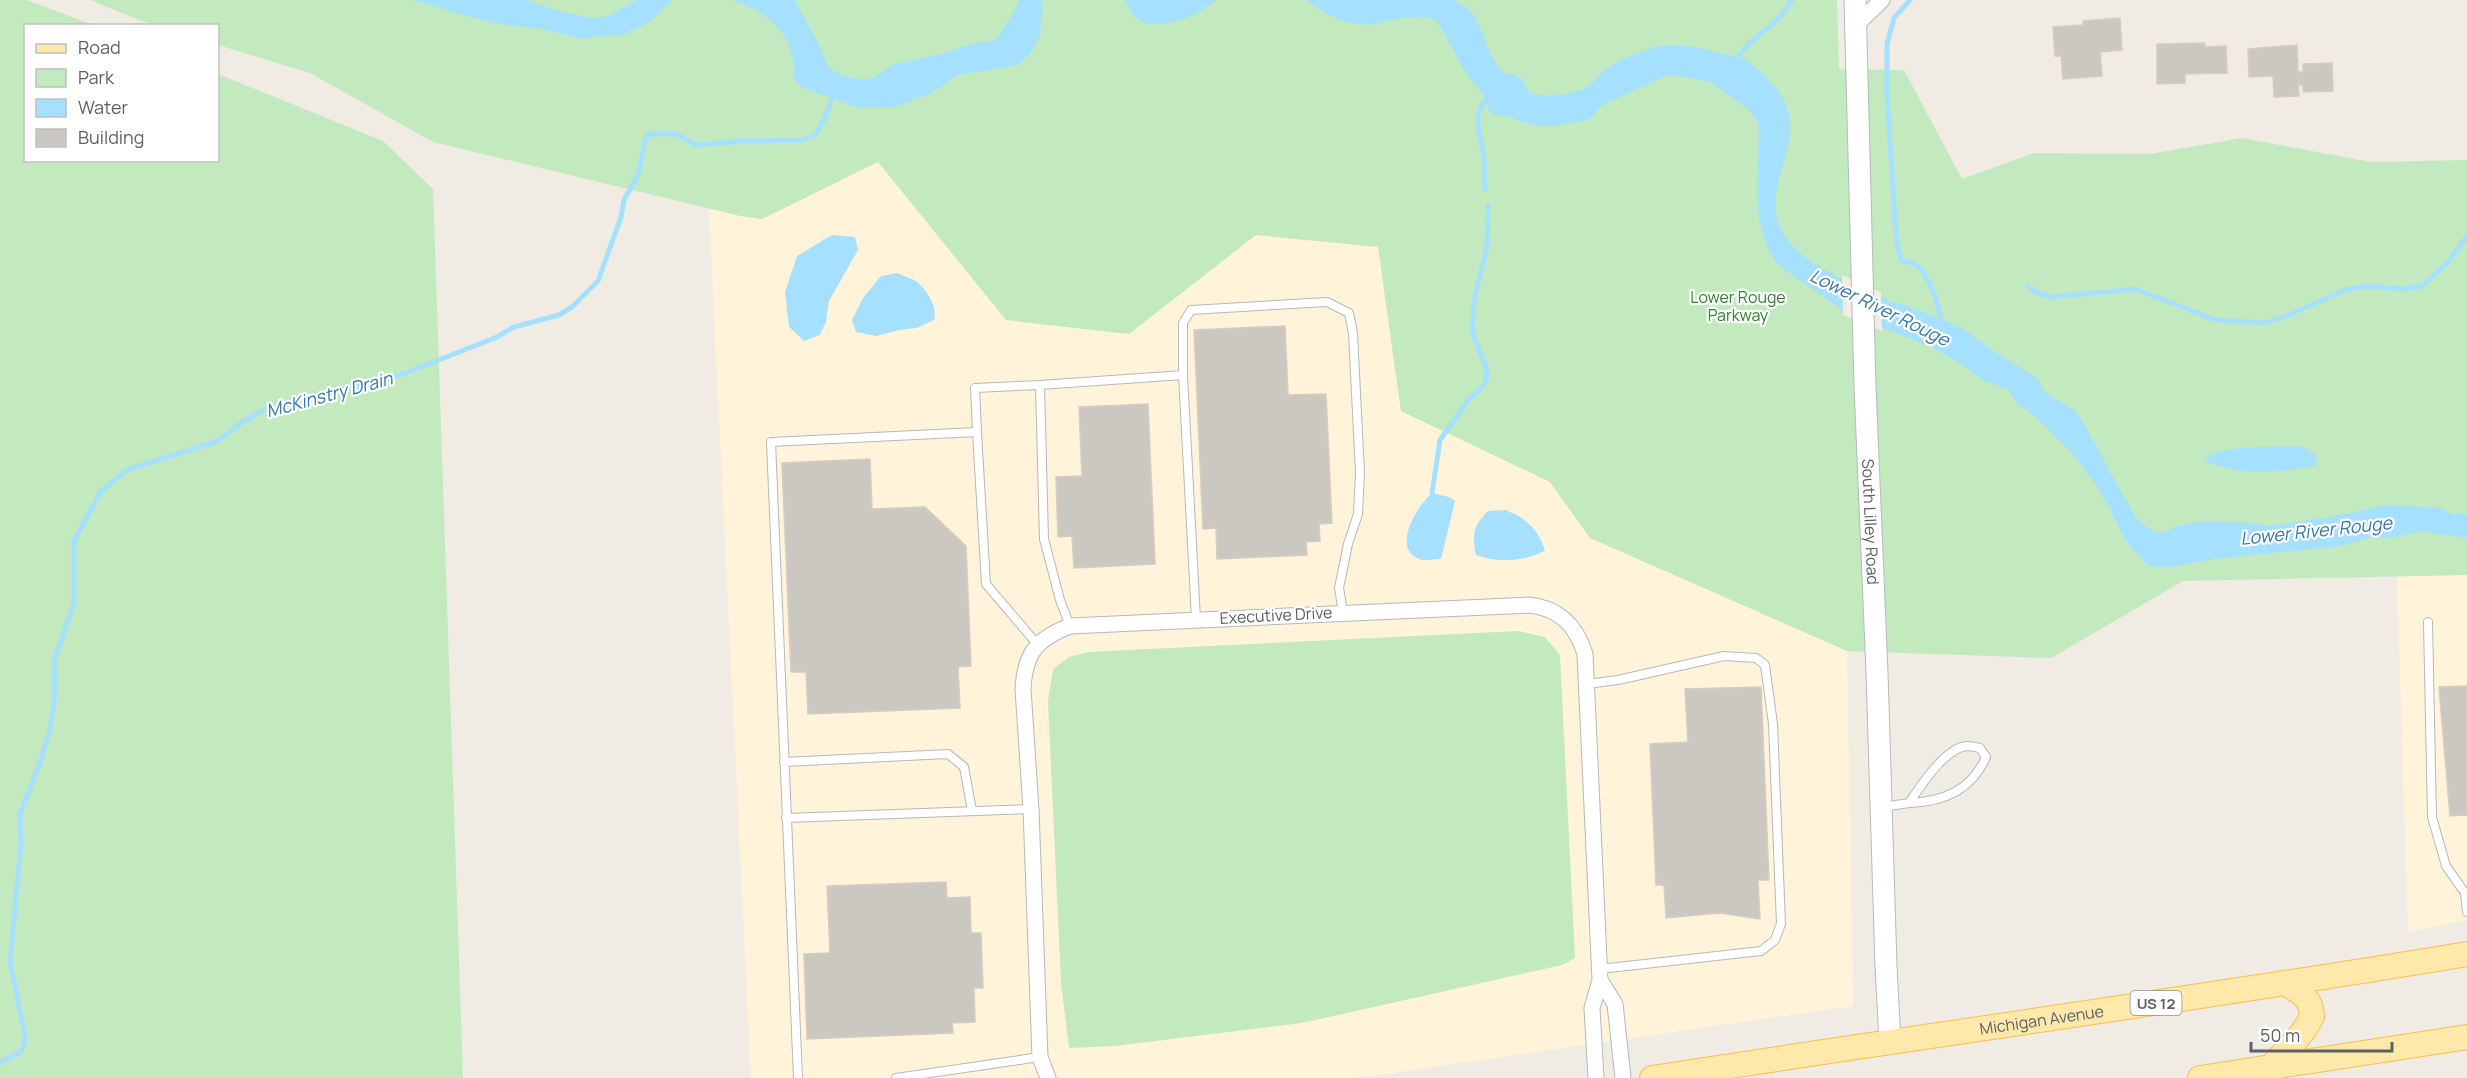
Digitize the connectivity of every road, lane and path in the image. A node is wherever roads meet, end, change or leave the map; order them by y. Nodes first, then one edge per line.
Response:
1 (1855, 0) edge
2 (1882, 0) edge
3 (1856, 25) junction
4 (1183, 375) junction
5 (1040, 385) junction
6 (977, 432) junction
7 (1343, 612) junction
8 (1196, 619) junction
9 (2428, 622) dead end
10 (1070, 626) junction
11 (1037, 644) junction
12 (1587, 684) junction
13 (784, 762) junction
14 (1909, 803) junction
15 (1882, 807) junction
16 (1031, 809) junction
17 (972, 811) junction
18 (786, 818) junction
19 (2467, 912) edge
20 (2467, 954) edge
21 (1600, 974) junction
22 (2286, 984) junction
23 (2467, 1037) edge
24 (1890, 1042) junction
25 (1040, 1057) junction
26 (2270, 1068) junction
27 (798, 1078) edge
28 (896, 1078) edge
29 (1034, 1078) edge
30 (1048, 1078) edge
31 (1596, 1078) edge
32 (1623, 1078) edge
33 (1652, 1078) edge
34 (2200, 1078) edge

1 - 3 street, South Lilley Road
2 - 3 street
3 - 15 street, South Lilley Road
4 - 5 lane
4 - 7 lane
4 - 8 lane
5 - 6 lane
5 - 10 lane
6 - 11 lane
6 - 13 lane
7 - 8 street, Executive Drive
7 - 12 street, Executive Drive
8 - 10 street, Executive Drive
9 - 19 lane
10 - 11 street, Executive Drive
11 - 16 street
12 - 21 street, Executive Drive
12 - 21 lane
13 - 17 lane
13 - 18 lane
14 - 14 lane
14 - 15 lane
15 - 24 street, South Lilley Road
16 - 17 lane
16 - 25 street
17 - 18 lane
18 - 27 lane
20 - 22 main road, Michigan Avenue / US 12
21 - 31 street, Executive Drive
21 - 32 street, Executive Drive
22 - 24 main road, Michigan Avenue / US 12
22 - 26 main road
23 - 26 main road
24 - 33 main road, Michigan Avenue / US 12
25 - 28 lane
25 - 29 street
25 - 30 street
26 - 34 main road

